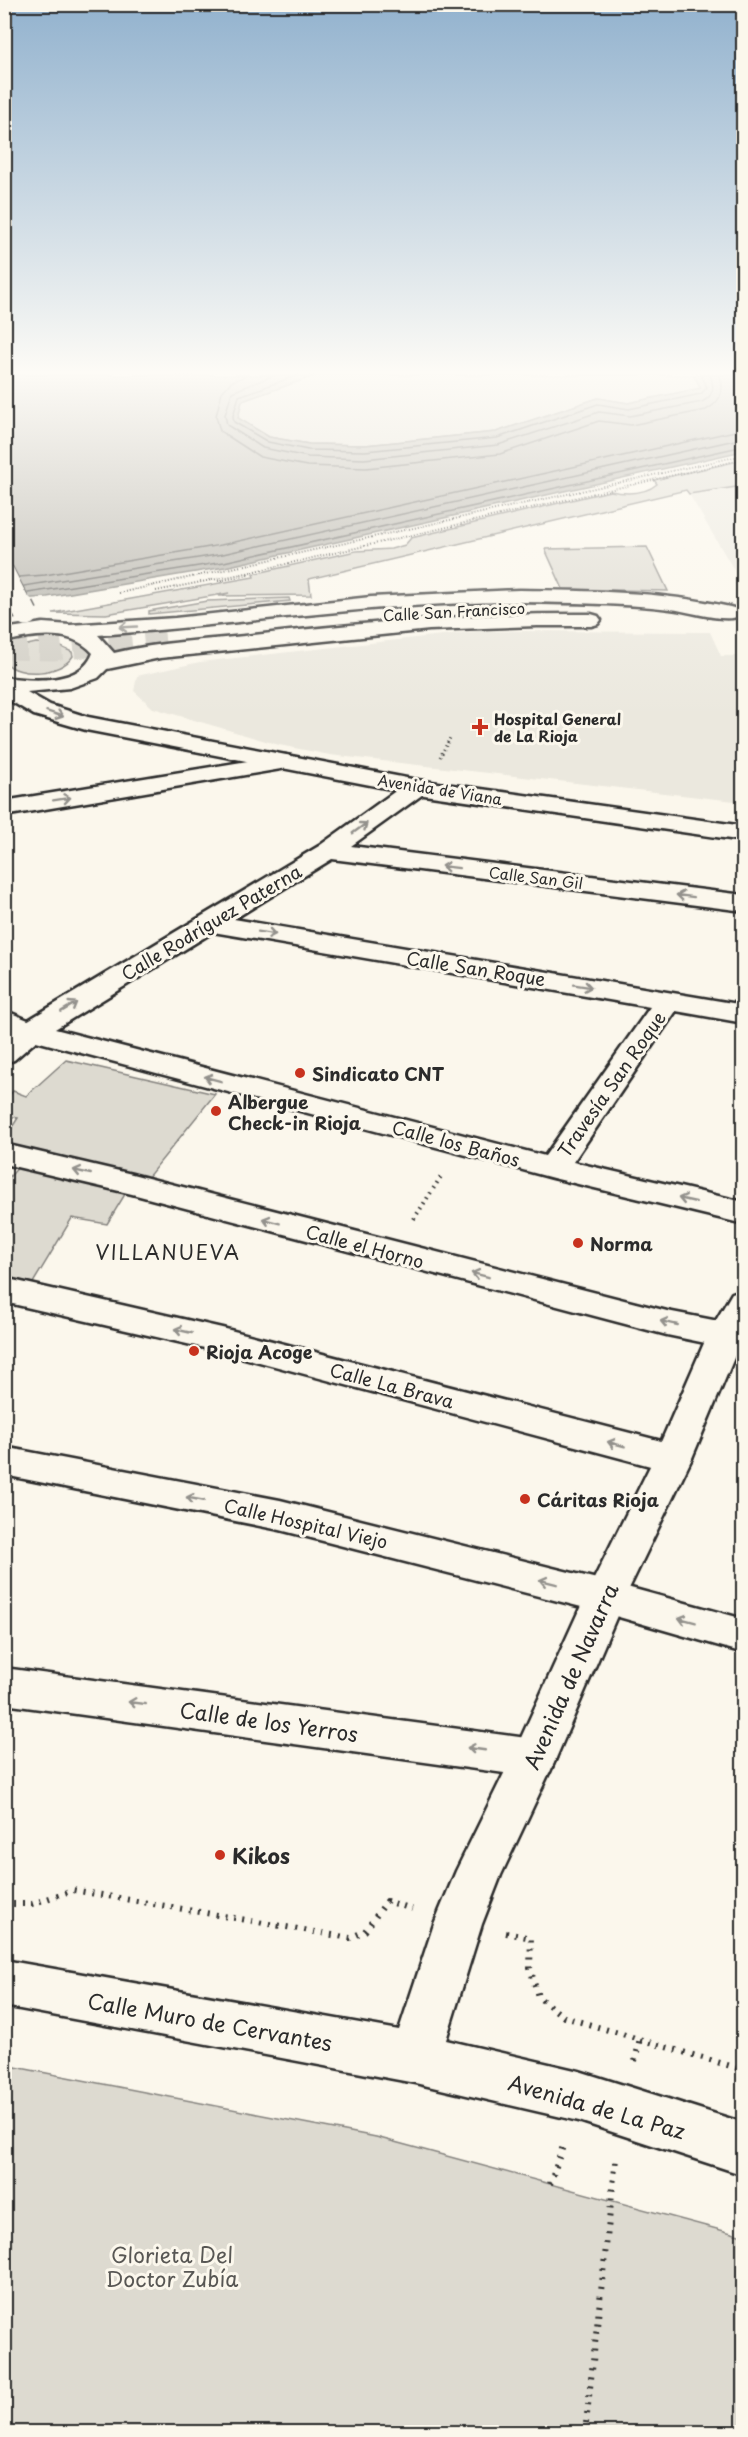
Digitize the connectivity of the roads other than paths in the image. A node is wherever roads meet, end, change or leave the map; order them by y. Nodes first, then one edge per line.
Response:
1 (4, 570) edge
2 (737, 613) edge
3 (608, 620) dead end
4 (653, 621) dead end
5 (11, 622) edge
6 (56, 631) junction
7 (165, 638) tunnel mouth
8 (93, 683) junction
9 (5, 685) edge
10 (138, 731) junction
11 (285, 762) junction
12 (417, 787) junction
13 (4, 809) edge
14 (744, 834) edge
15 (328, 852) junction
16 (744, 903) edge
17 (209, 923) junction
18 (669, 1000) junction
19 (744, 1014) edge
20 (17, 1025) edge
21 (4, 1054) edge
22 (4, 1154) edge
23 (553, 1168) junction
24 (744, 1214) edge
25 (4, 1290) edge
26 (738, 1325) edge
27 (673, 1458) junction
28 (4, 1461) edge
29 (605, 1597) junction
30 (744, 1636) edge
31 (4, 1686) edge
32 (534, 1758) junction
33 (4, 1983) edge
34 (415, 2058) junction
35 (744, 2149) edge

1 - 5 street, bridge
2 - 4 street
2 -> 6 street
2 - 7 street, Calle San Francisco
3 - 8 street
5 - 6 street
6 - 8 street
8 - 9 street
8 - 10 street, Avenida de Viana
9 -> 10 street, Avenida de Viana
10 - 11 street, Avenida de Viana
11 - 12 street, Avenida de Viana
13 -> 11 street
12 - 14 street, Avenida de Viana
15 -> 12 street, Calle Rodríguez Paterna
16 -> 15 street, Calle San Gil
15 - 17 street, Calle Rodríguez Paterna
17 -> 18 street, Calle San Roque
20 -> 17 street, Calle Rodríguez Paterna
18 - 19 street, Calle San Roque
18 - 23 street, Travesía San Roque
20 - 21 street, Calle Rodríguez Paterna
23 -> 20 street, Calle los Baños
26 -> 22 street, Calle el Horno
24 -> 23 street, Calle los Baños
27 -> 25 street, Calle La Brava
26 - 27 street, Avenida de Navarra
27 - 29 street, Avenida de Navarra
29 -> 28 street, Calle Hospital Viejo
30 -> 29 street, Calle Hospital Viejo
29 - 32 street, Avenida de Navarra
32 -> 31 street, Calle de los Yerros
32 - 34 street, Avenida de Navarra
33 - 34 street, Calle Muro de Cervantes
34 - 35 street, Avenida de La Paz

